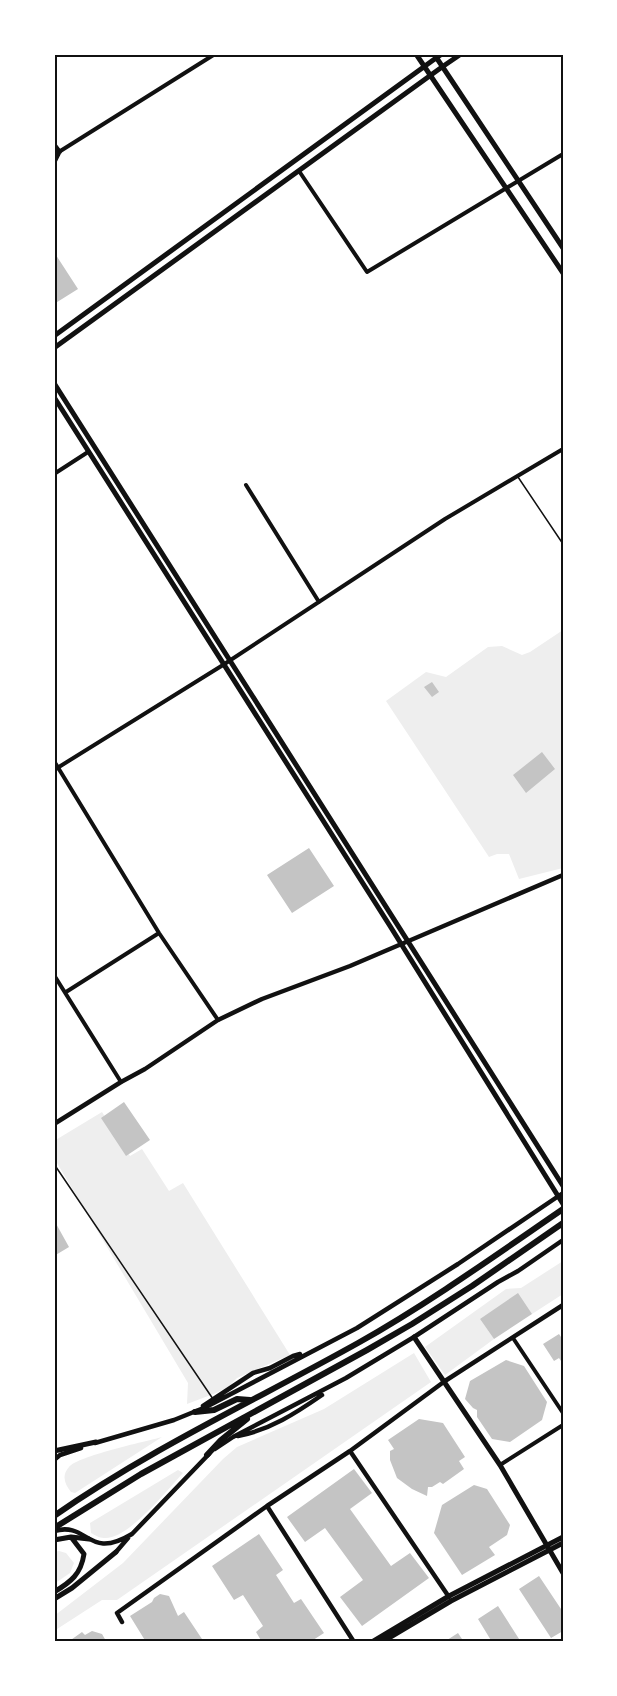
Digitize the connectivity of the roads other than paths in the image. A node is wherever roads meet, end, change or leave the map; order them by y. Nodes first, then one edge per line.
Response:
1 (215, 54) edge
2 (416, 54) edge
3 (461, 54) edge
4 (437, 55) edge
5 (425, 67) junction
6 (442, 67) junction
7 (431, 75) junction
8 (54, 144) edge
9 (60, 152) junction
10 (563, 154) edge
11 (54, 155) edge
12 (54, 163) edge
13 (299, 171) junction
14 (520, 181) junction
15 (507, 189) junction
16 (563, 248) edge
17 (563, 273) edge
18 (54, 336) edge
19 (54, 348) edge
20 (54, 383) edge
21 (54, 397) edge
22 (563, 449) edge
23 (88, 452) junction
24 (54, 474) edge
25 (518, 476) junction
26 (246, 485) dead end
27 (563, 544) edge
28 (320, 602) junction
29 (226, 663) junction
30 (54, 761) edge
31 (56, 769) edge
32 (563, 875) edge
33 (159, 933) junction
34 (407, 942) junction
35 (401, 944) junction
36 (54, 975) edge
37 (66, 992) junction
38 (218, 1020) junction
39 (121, 1082) junction
40 (54, 1124) edge
41 (54, 1164) edge
42 (563, 1186) edge
43 (560, 1194) edge
44 (563, 1204) edge
45 (563, 1209) edge
46 (563, 1223) edge
47 (563, 1240) edge
48 (563, 1305) edge
49 (414, 1337) junction
50 (513, 1338) junction
51 (306, 1353) junction
52 (445, 1381) junction
53 (213, 1399) junction
54 (250, 1400) junction
55 (259, 1409) junction
56 (195, 1412) junction
57 (563, 1413) edge
58 (563, 1425) edge
59 (96, 1442) junction
60 (54, 1451) edge
61 (350, 1451) junction
62 (207, 1455) junction
63 (54, 1460) edge
64 (500, 1465) junction
65 (267, 1506) junction
66 (54, 1516) edge
67 (54, 1529) edge
68 (132, 1534) junction
69 (71, 1537) junction
70 (563, 1537) edge
71 (89, 1539) junction
72 (54, 1540) edge
73 (563, 1543) edge
74 (548, 1548) junction
75 (116, 1552) joint
76 (563, 1573) edge
77 (54, 1592) edge
78 (54, 1599) edge
79 (450, 1599) junction
80 (122, 1622) dead end
81 (354, 1642) edge
82 (372, 1642) edge
83 (382, 1642) edge

1 - 9 street
2 - 5 main road
3 - 6 main road
4 - 5 main road
4 - 6 main road
5 - 7 main road
5 - 18 main road
6 - 7 main road
6 - 14 main road
7 - 13 main road
7 - 15 main road
8 - 9 street
9 - 11 street
9 - 12 street
10 - 14 street
13 - 15 street
13 - 19 main road
14 - 15 street
14 - 16 main road
15 - 17 main road
20 - 29 main road
21 - 23 main road
22 - 25 street
23 - 24 street
23 - 29 main road
25 - 27 lane
25 - 28 street
26 - 28 street
28 - 29 street
29 - 31 street
29 - 34 main road
29 - 35 main road
30 - 31 street
31 - 33 street
32 - 34 street
33 - 37 street
33 - 38 street
34 - 35 street
34 - 42 main road
35 - 38 street
35 - 43 main road
36 - 37 street
37 - 39 street
38 - 39 street
39 - 40 street
41 - 53 lane
43 - 44 main road
43 - 51 street
45 - 54 highway
46 - 55 highway
47 - 49 street
48 - 50 street
49 - 52 main road
49 - 62 street
50 - 52 street
50 - 57 street
51 - 53 street
51 - 56 street
52 - 61 street
52 - 64 main road
53 - 56 street
54 - 56 highway
54 - 66 highway
55 - 62 highway
55 - 67 highway
56 - 59 street
58 - 64 street
59 - 60 main road
59 - 63 street
61 - 65 street
61 - 79 street
62 - 68 street
64 - 74 main road
65 - 80 street
65 - 81 street
67 - 71 street
68 - 71 street
68 - 75 street
69 - 71 main road
69 - 72 main road
69 - 77 main road
70 - 74 main road
73 - 74 main road
74 - 76 main road
74 - 79 main road
75 - 78 main road
79 - 82 main road
79 - 83 main road

